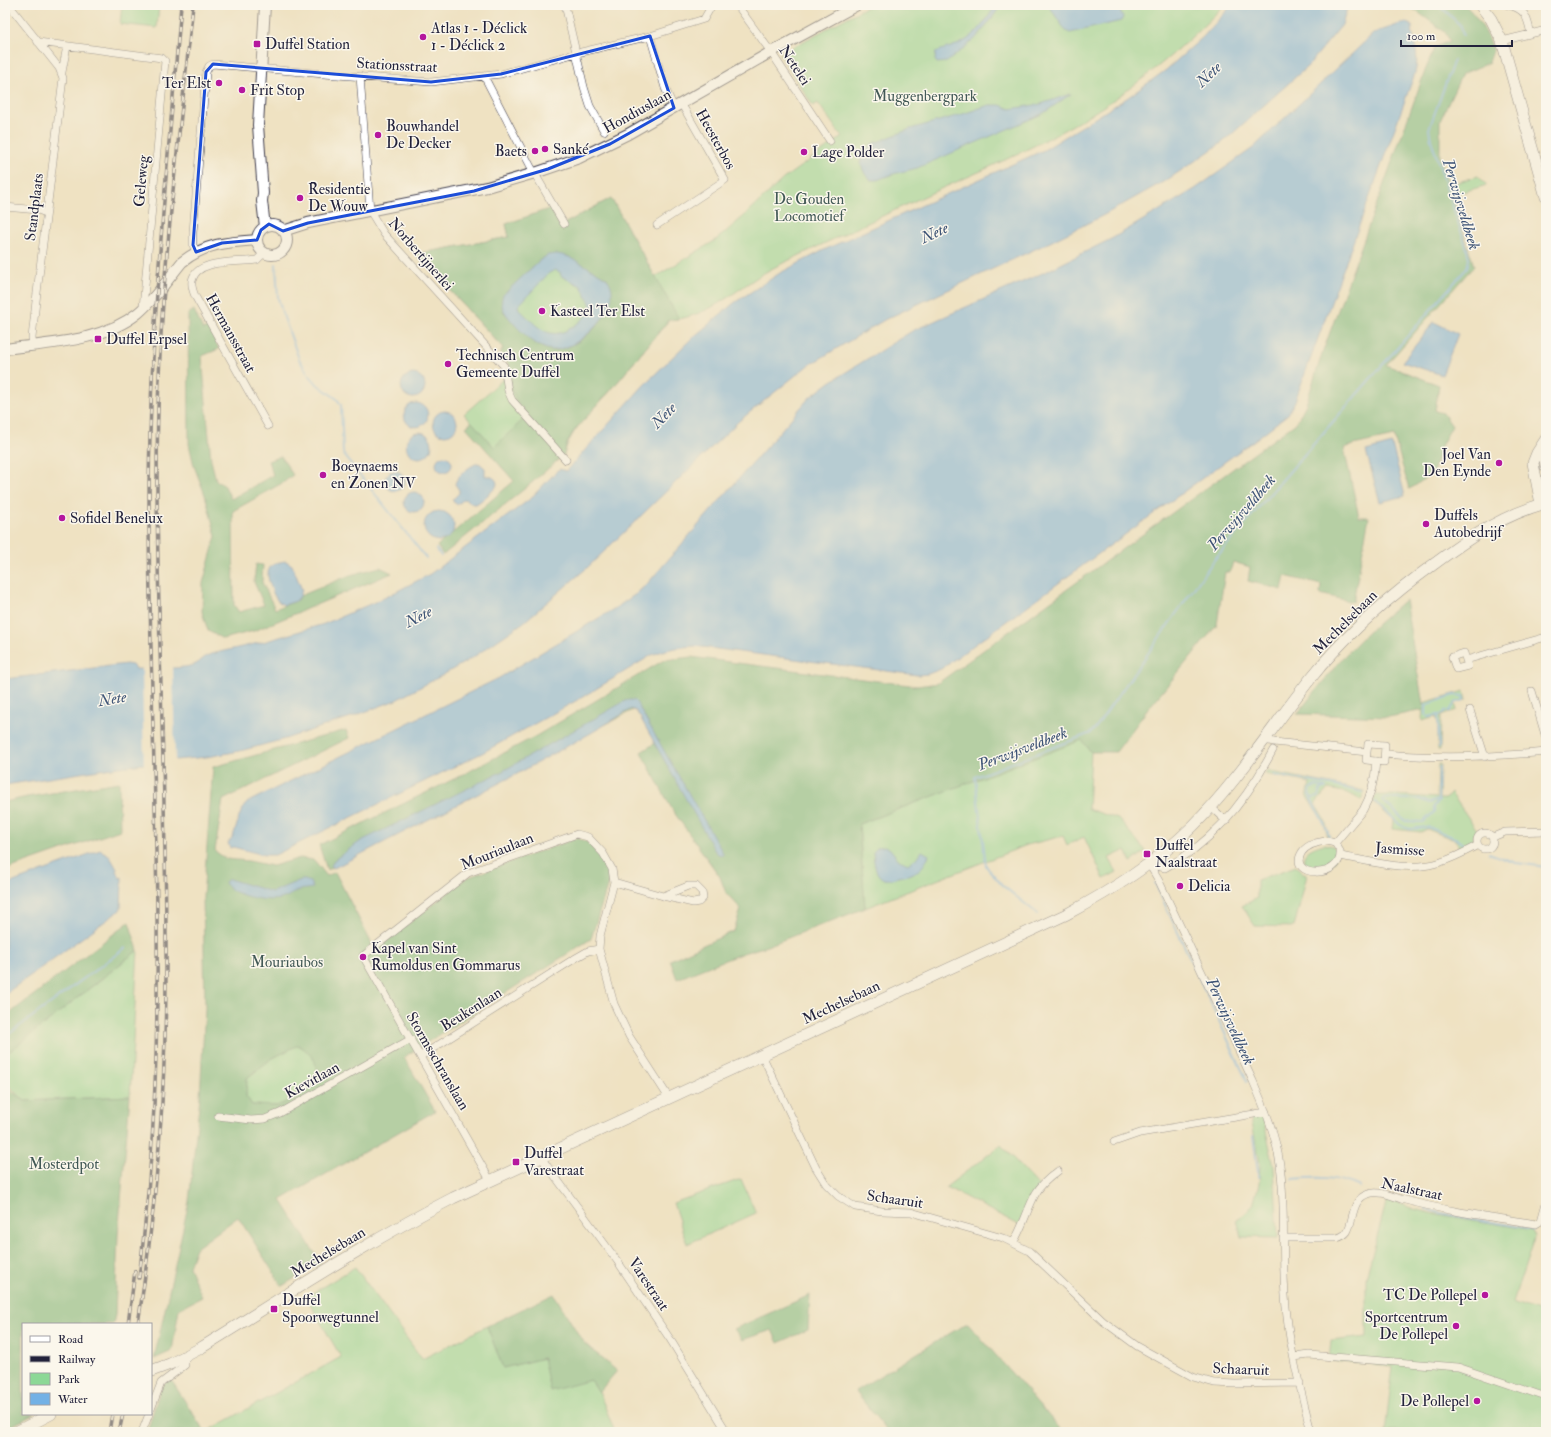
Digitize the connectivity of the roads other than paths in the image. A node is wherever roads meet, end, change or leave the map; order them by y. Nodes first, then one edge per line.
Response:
1 (9, 5) edge
2 (265, 5) edge
3 (565, 5) edge
4 (712, 5) edge
5 (737, 5) edge
6 (857, 5) edge
7 (1480, 5) edge
8 (1508, 5) edge
9 (1546, 30) edge
10 (1531, 34) junction
11 (650, 36) junction
12 (38, 42) junction
13 (1502, 42) junction
14 (67, 46) junction
15 (771, 52) junction
16 (577, 53) junction
17 (261, 67) junction
18 (62, 72) junction
19 (360, 76) junction
20 (484, 76) junction
21 (678, 105) junction
22 (604, 131) dead end
23 (830, 141) dead end
24 (535, 173) junction
25 (1546, 197) edge
26 (5, 207) edge
27 (370, 211) junction
28 (46, 213) junction
29 (564, 224) dead end
30 (657, 225) dead end
31 (270, 226) junction
32 (285, 236) junction
33 (257, 240) junction
34 (196, 252) junction
35 (264, 253) junction
36 (143, 308) junction
37 (33, 345) junction
38 (5, 349) edge
39 (268, 426) dead end
40 (1546, 439) edge
41 (1546, 446) edge
42 (566, 460) dead end
43 (1546, 467) edge
44 (1543, 504) edge
45 (1546, 637) edge
46 (1466, 660) dead end
47 (1532, 691) dead end
48 (1470, 710) dead end
49 (1546, 738) edge
50 (1265, 740) junction
51 (1273, 750) dead end
52 (1367, 752) junction
53 (1546, 752) edge
54 (1385, 754) junction
55 (1485, 757) junction
56 (1376, 761) junction
57 (1211, 807) junction
58 (1226, 821) junction
59 (1546, 831) edge
60 (1493, 837) junction
61 (1335, 843) junction
62 (1478, 845) junction
63 (1340, 856) junction
64 (1149, 864) junction
65 (614, 882) junction
66 (663, 896) junction
67 (600, 936) junction
68 (599, 949) junction
69 (588, 951) junction
70 (363, 956) joint
71 (411, 1039) junction
72 (762, 1054) junction
73 (421, 1056) junction
74 (669, 1098) junction
75 (1266, 1112) junction
76 (218, 1116) dead end
77 (1114, 1142) dead end
78 (540, 1156) junction
79 (1058, 1171) dead end
80 (490, 1180) junction
81 (1546, 1203) edge
82 (1284, 1238) junction
83 (1013, 1243) junction
84 (1294, 1356) junction
85 (184, 1357) junction
86 (152, 1371) edge
87 (1300, 1383) junction
88 (1546, 1397) edge
89 (152, 1406) edge
90 (49, 1415) edge
91 (149, 1415) edge
92 (16, 1432) edge
93 (142, 1432) edge
94 (727, 1432) edge
95 (1311, 1432) edge

1 - 12 street
2 - 17 street
3 - 16 street
4 - 11 street, Stationsstraat
5 - 15 street, Netelei
6 - 15 street, Hondiuslaan
7 - 13 main road
8 - 10 street
9 - 10 street
10 - 13 street
11 - 16 street, Stationsstraat
11 - 21 street
12 - 14 street
12 - 18 street
13 - 25 main road
14 - 18 street, Standplaats
14 - 36 street, Geleweg
15 - 21 street, Hondiuslaan
15 - 23 street, Netelei
16 - 20 street, Stationsstraat
16 - 22 street
17 - 19 street, Stationsstraat
17 - 31 street
17 - 34 street, Stationsstraat
18 - 28 street, Standplaats
19 - 20 street, Stationsstraat
19 - 27 street, Norbertijnerlei
20 - 24 street
21 - 24 street, Hondiuslaan
21 - 30 street, Heesterbos
24 - 27 street, Hondiuslaan
24 - 29 street
26 - 28 street
27 - 32 street, Hondiuslaan
27 - 42 street, Norbertijnerlei
28 - 37 street, Standplaats
31 - 32 street
31 - 33 street
32 - 35 street, Hondiuslaan
33 - 34 street
33 - 35 street
34 - 36 street
35 - 39 street, Hermansstraat
36 - 37 street
37 - 38 street
40 - 44 main road, Mechelsebaan
41 - 43 main road
44 - 50 main road, Mechelsebaan
45 - 46 street
47 - 49 street
48 - 55 street
50 - 52 street
50 - 57 main road, Mechelsebaan
51 - 58 street
52 - 54 street
52 - 56 street
53 - 55 street
54 - 55 street
54 - 56 street
56 - 61 street
57 - 58 street
57 - 64 main road, Mechelsebaan
58 - 64 street
59 - 60 street
60 - 62 street
60 - 62 street
61 - 63 street
61 - 63 street
62 - 63 street, Jasmisse
64 - 72 main road, Mechelsebaan
64 - 75 street
65 - 66 street
65 - 67 street
65 - 70 street, Mouriaulaan
66 - 66 street
67 - 68 street
67 - 69 street
68 - 69 street, Beukenlaan
68 - 74 street
69 - 73 street, Beukenlaan
70 - 71 street, Stormsschranslaan
71 - 73 street, Stormsschranslaan
71 - 76 street, Kievitlaan
72 - 74 main road, Mechelsebaan
72 - 83 street, Schaaruit
73 - 80 street, Stormsschranslaan
74 - 78 main road, Mechelsebaan
75 - 77 street
75 - 82 street
78 - 80 main road, Mechelsebaan
78 - 94 street, Varestraat
79 - 83 street
80 - 85 main road, Mechelsebaan
81 - 82 street, Naalstraat
82 - 84 street
83 - 87 street, Schaaruit
84 - 87 street
84 - 88 street
85 - 86 main road, Mechelsebaan
85 - 89 street, Mechelsebaan
87 - 95 street
90 - 92 main road
91 - 93 street

